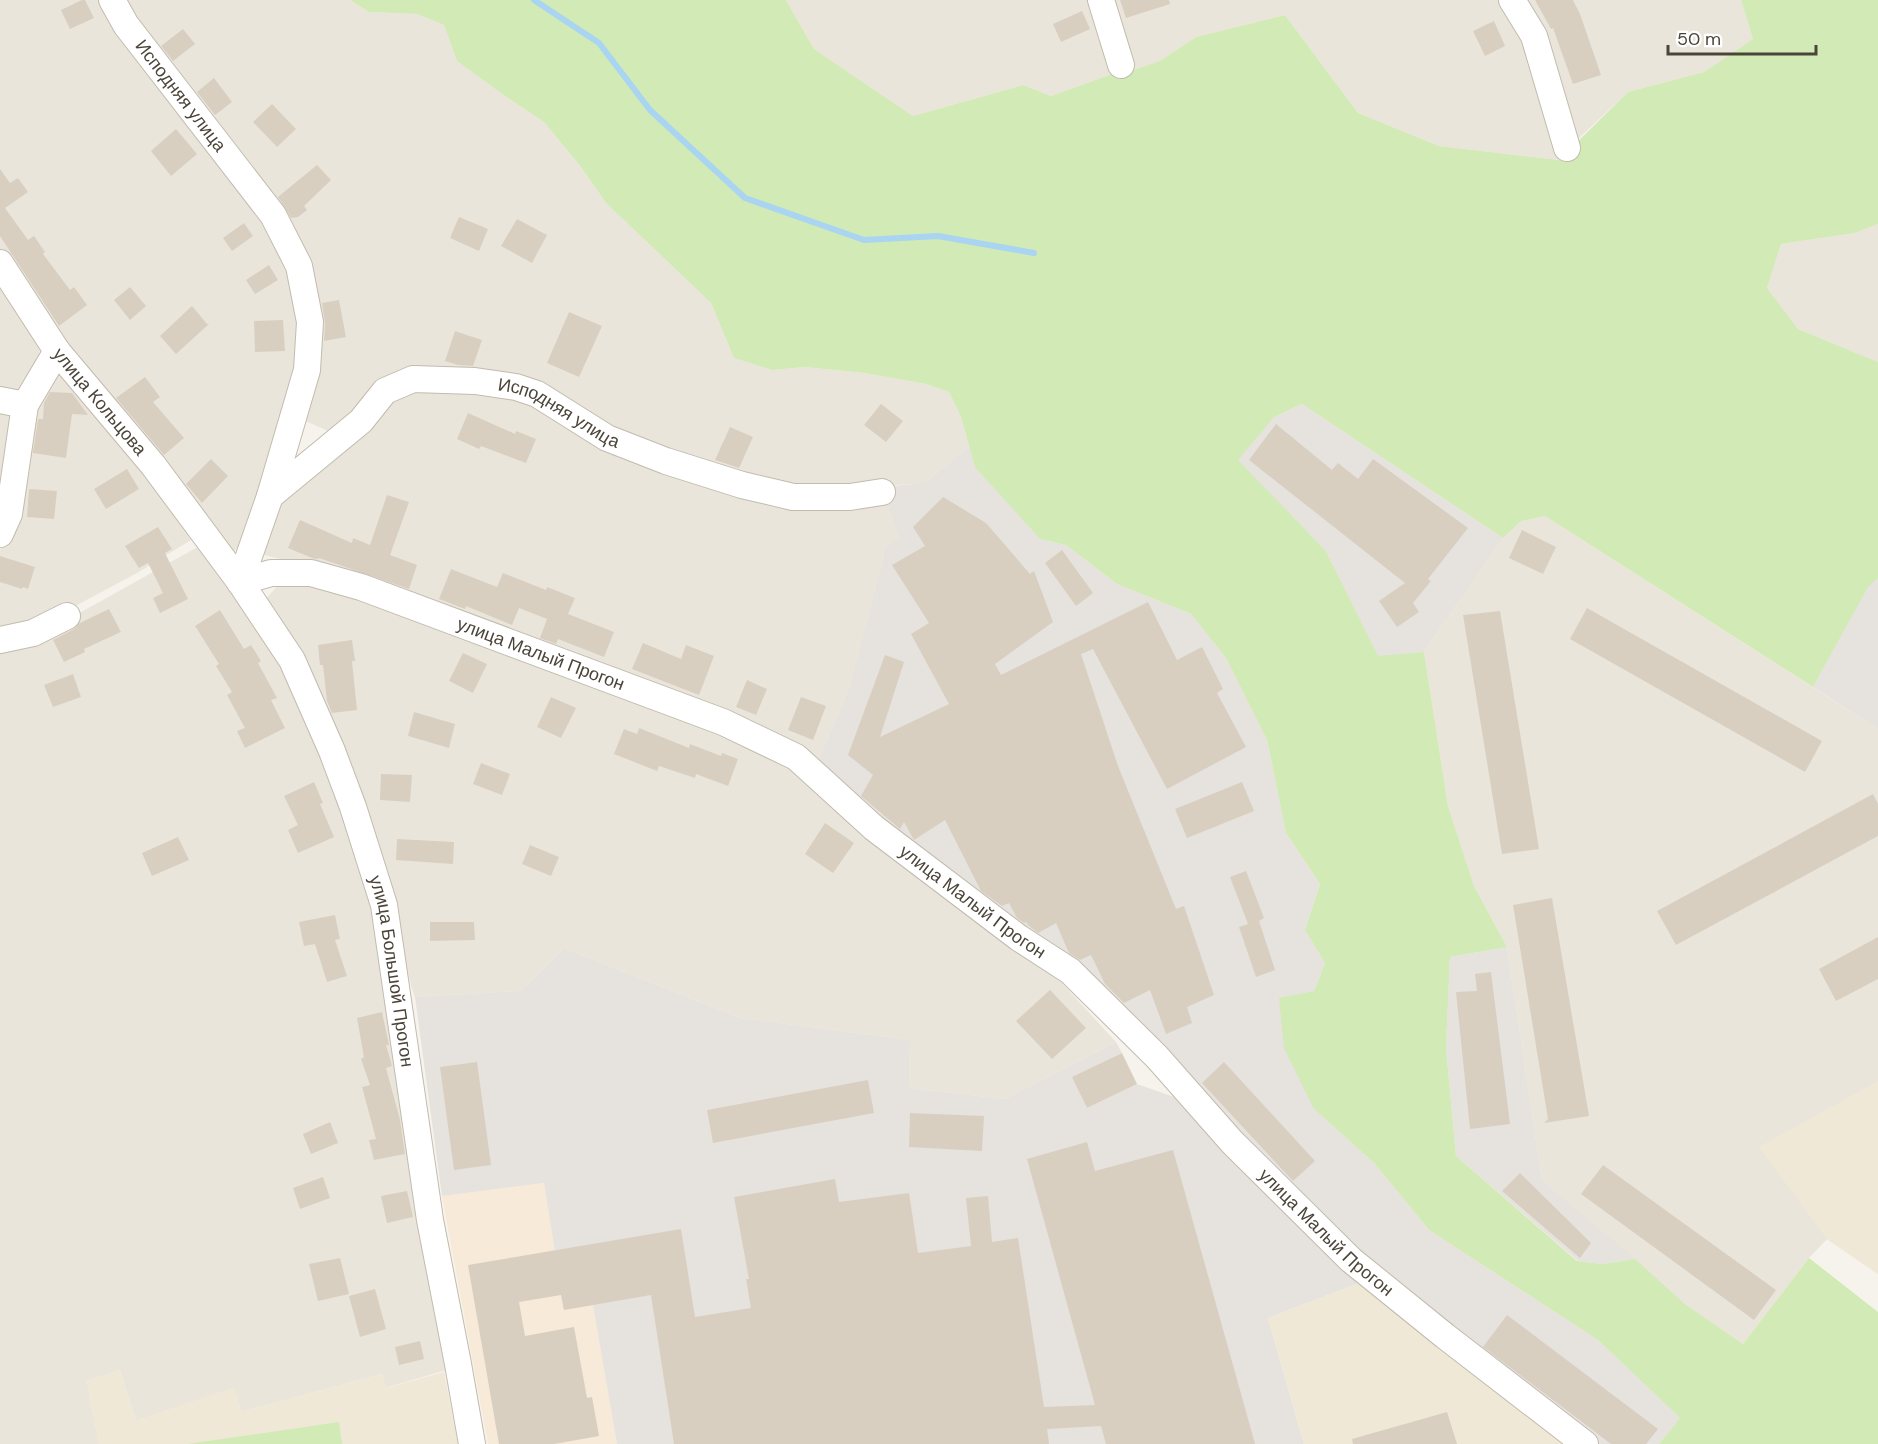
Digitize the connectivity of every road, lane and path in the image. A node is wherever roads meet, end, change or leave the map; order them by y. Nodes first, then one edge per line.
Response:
1 (112, 0) edge
2 (1101, 0) edge
3 (1512, 0) edge
4 (1121, 65) dead end
5 (1567, 148) dead end
6 (0, 263) edge
7 (57, 351) junction
8 (0, 400) edge
9 (25, 405) junction
10 (882, 492) dead end
11 (270, 496) junction
12 (0, 534) edge
13 (204, 536) joint
14 (240, 582) junction
15 (67, 616) dead end
16 (0, 640) edge
17 (472, 1444) edge
18 (1585, 1444) edge

1 - 11 street, Исподняя улица
2 - 4 street
3 - 5 street
6 - 7 street, улица Кольцова
7 - 9 street
7 - 13 street, улица Кольцова
8 - 9 street
9 - 12 street
10 - 11 street, Исподняя улица
11 - 14 street, Исподняя улица
13 - 14 street, улица Большой Прогон
14 - 17 street, улица Большой Прогон
14 - 18 street, улица Малый Прогон
15 - 16 street

